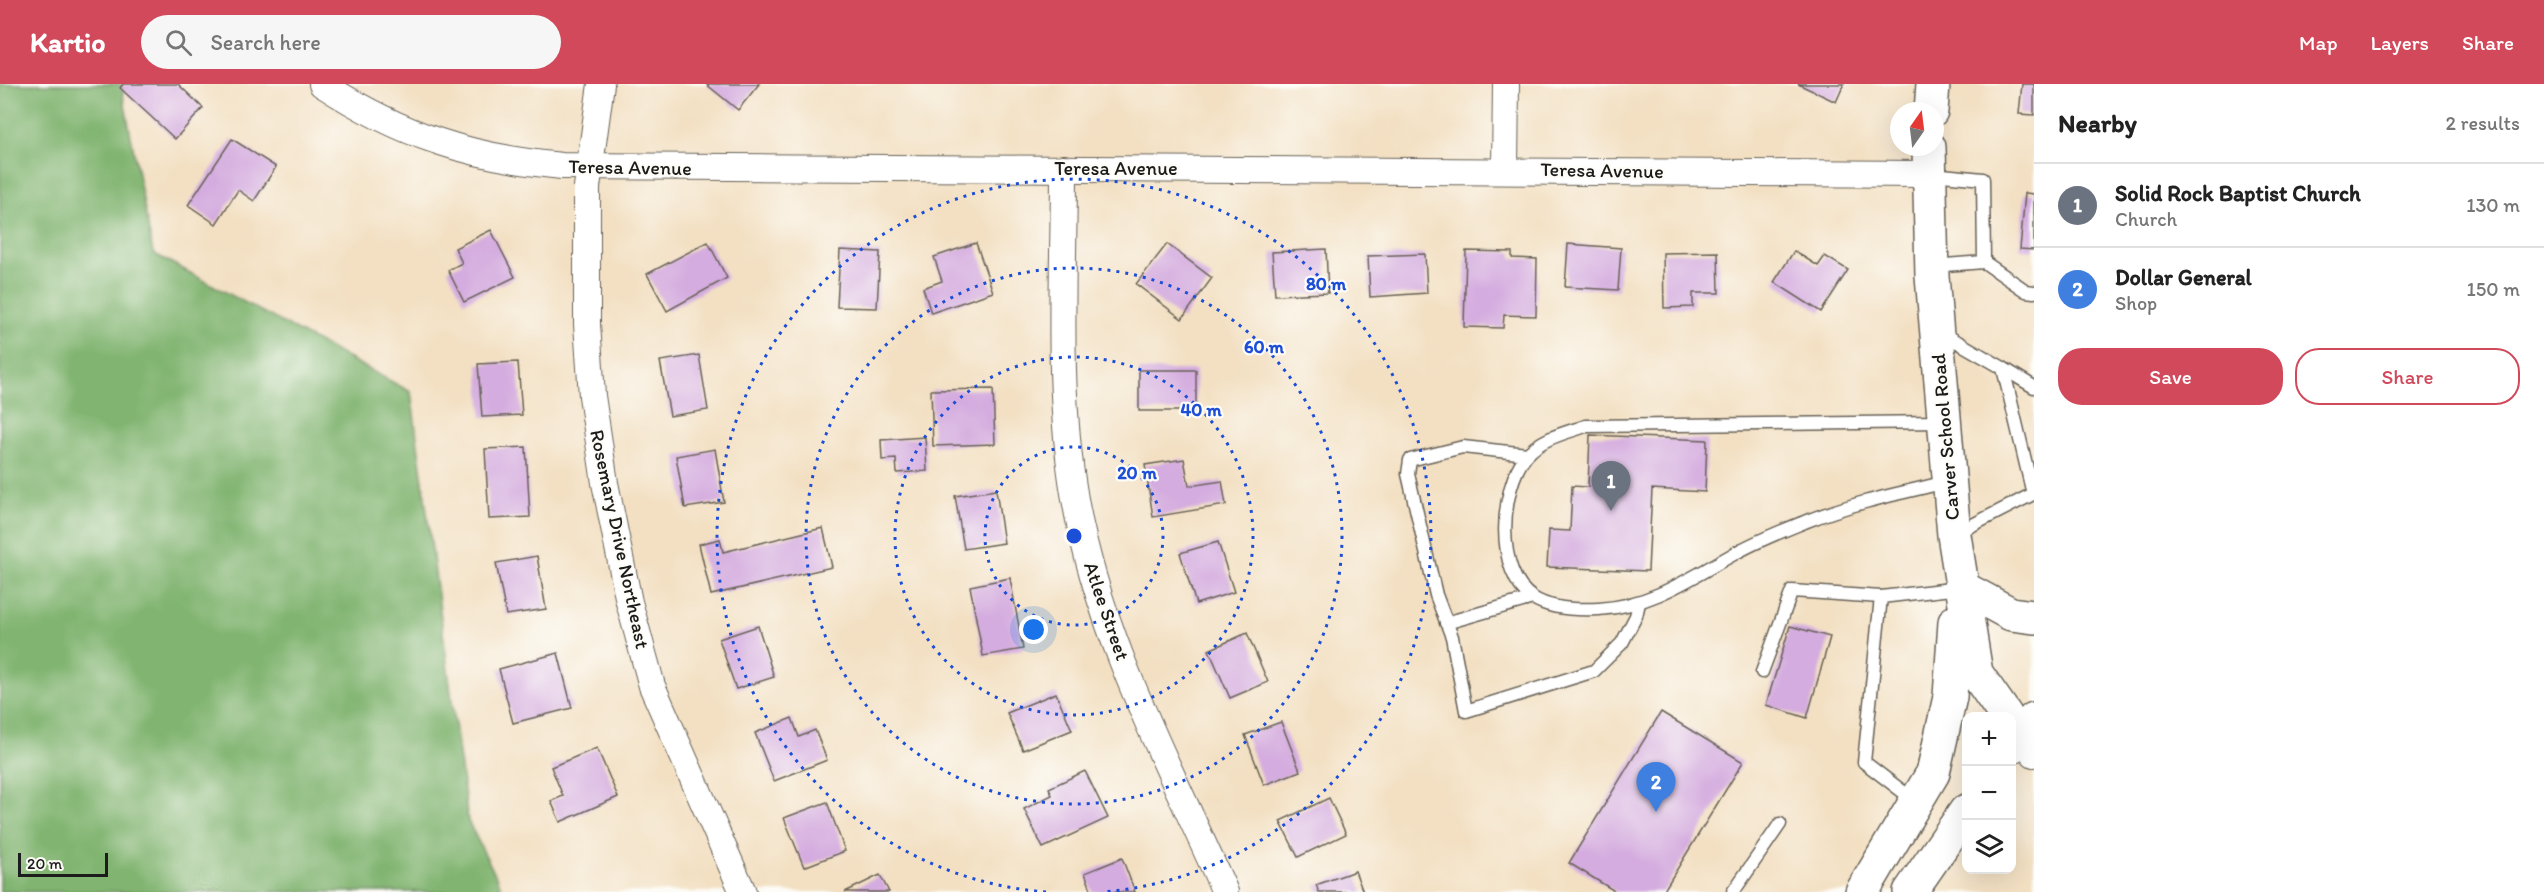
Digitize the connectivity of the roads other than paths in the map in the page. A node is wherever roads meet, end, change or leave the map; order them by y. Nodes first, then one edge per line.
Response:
1 (322, 84) edge
2 (601, 84) edge
3 (1506, 84) edge
4 (1933, 84) edge
5 (1932, 102) edge
6 (1928, 160) edge
7 (589, 167) junction
8 (1064, 168) junction
9 (1505, 169) junction
10 (1984, 262) junction
11 (1931, 266) junction
12 (2034, 292) edge
13 (1935, 330) junction
14 (2003, 368) junction
15 (2034, 387) edge
16 (1943, 422) junction
17 (1527, 454) junction
18 (1949, 481) junction
19 (2034, 494) edge
20 (1954, 535) junction
21 (1963, 588) junction
22 (1881, 597) junction
23 (1533, 598) junction
24 (1639, 603) junction
25 (2034, 617) edge
26 (1446, 622) junction
27 (1762, 672) dead end
28 (2019, 732) edge
29 (1916, 802) junction
30 (1962, 817) edge
31 (1780, 824) dead end
32 (743, 892) edge
33 (1225, 892) edge
34 (1733, 892) edge
35 (1862, 892) edge
36 (1910, 892) edge

1 - 7 street, Teresa Avenue
2 - 7 street, Rosemary Drive Northeast
3 - 9 street
4 - 5 main road
6 - 9 street, Teresa Avenue
6 - 10 lane
6 - 11 main road, Carver School Road
7 - 8 street, Teresa Avenue
7 - 32 street, Rosemary Drive Northeast
8 - 9 street, Teresa Avenue
8 - 33 street, Atlee Street
10 - 11 lane
10 - 12 lane
11 - 13 main road, Carver School Road
13 - 14 lane
13 - 16 main road, Carver School Road
14 - 15 lane
14 - 19 lane
16 - 17 lane
16 - 18 main road, Carver School Road
17 - 23 lane
17 - 26 lane
18 - 20 main road, Carver School Road
18 - 24 lane
19 - 20 lane
20 - 21 main road, Carver School Road
21 - 22 lane
21 - 25 main road
21 - 28 main road, Carver School Road
21 - 29 main road
22 - 27 lane
22 - 29 lane
23 - 24 lane
23 - 26 lane
24 - 26 lane
29 - 35 main road
30 - 36 main road
31 - 34 lane

